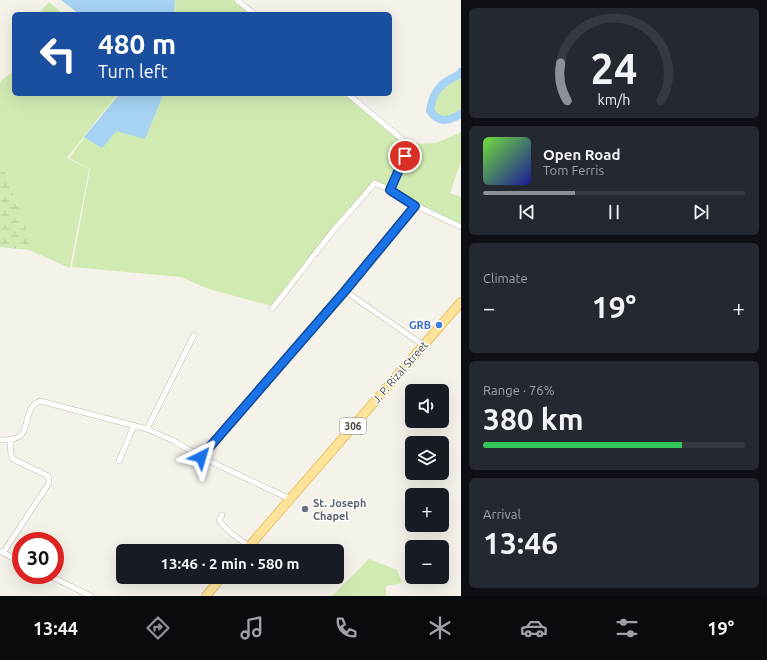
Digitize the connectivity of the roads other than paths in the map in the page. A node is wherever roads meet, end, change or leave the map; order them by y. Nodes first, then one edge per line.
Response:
1 (237, 0) edge
2 (252, 12) edge
3 (350, 96) edge
4 (390, 190) junction
5 (415, 206) junction
6 (461, 227) edge
7 (345, 291) junction
8 (461, 302) edge
9 (272, 309) dead end
10 (194, 335) dead end
11 (423, 345) junction
12 (134, 425) junction
13 (147, 429) junction
14 (0, 440) edge
15 (10, 440) junction
16 (201, 457) junction
17 (119, 461) dead end
18 (290, 499) junction
19 (222, 515) dead end
20 (242, 544) edge
21 (251, 544) edge
22 (2, 552) edge
23 (12, 557) edge
24 (64, 583) edge
25 (216, 584) edge
26 (91, 596) edge
27 (206, 596) edge

1 - 2 street
3 - 4 street
4 - 5 street
4 - 9 street
5 - 6 street
5 - 7 street
7 - 11 street
7 - 16 street
8 - 11 main road, J. P. Rizal Street / 306
10 - 13 street
11 - 18 main road, J. P. Rizal Street / 306
12 - 13 street
12 - 15 street
12 - 17 street
13 - 16 street
14 - 15 street
15 - 22 street
16 - 18 street
18 - 21 main road, J. P. Rizal Street / 306
19 - 20 street
22 - 23 street
24 - 26 street
25 - 27 main road

